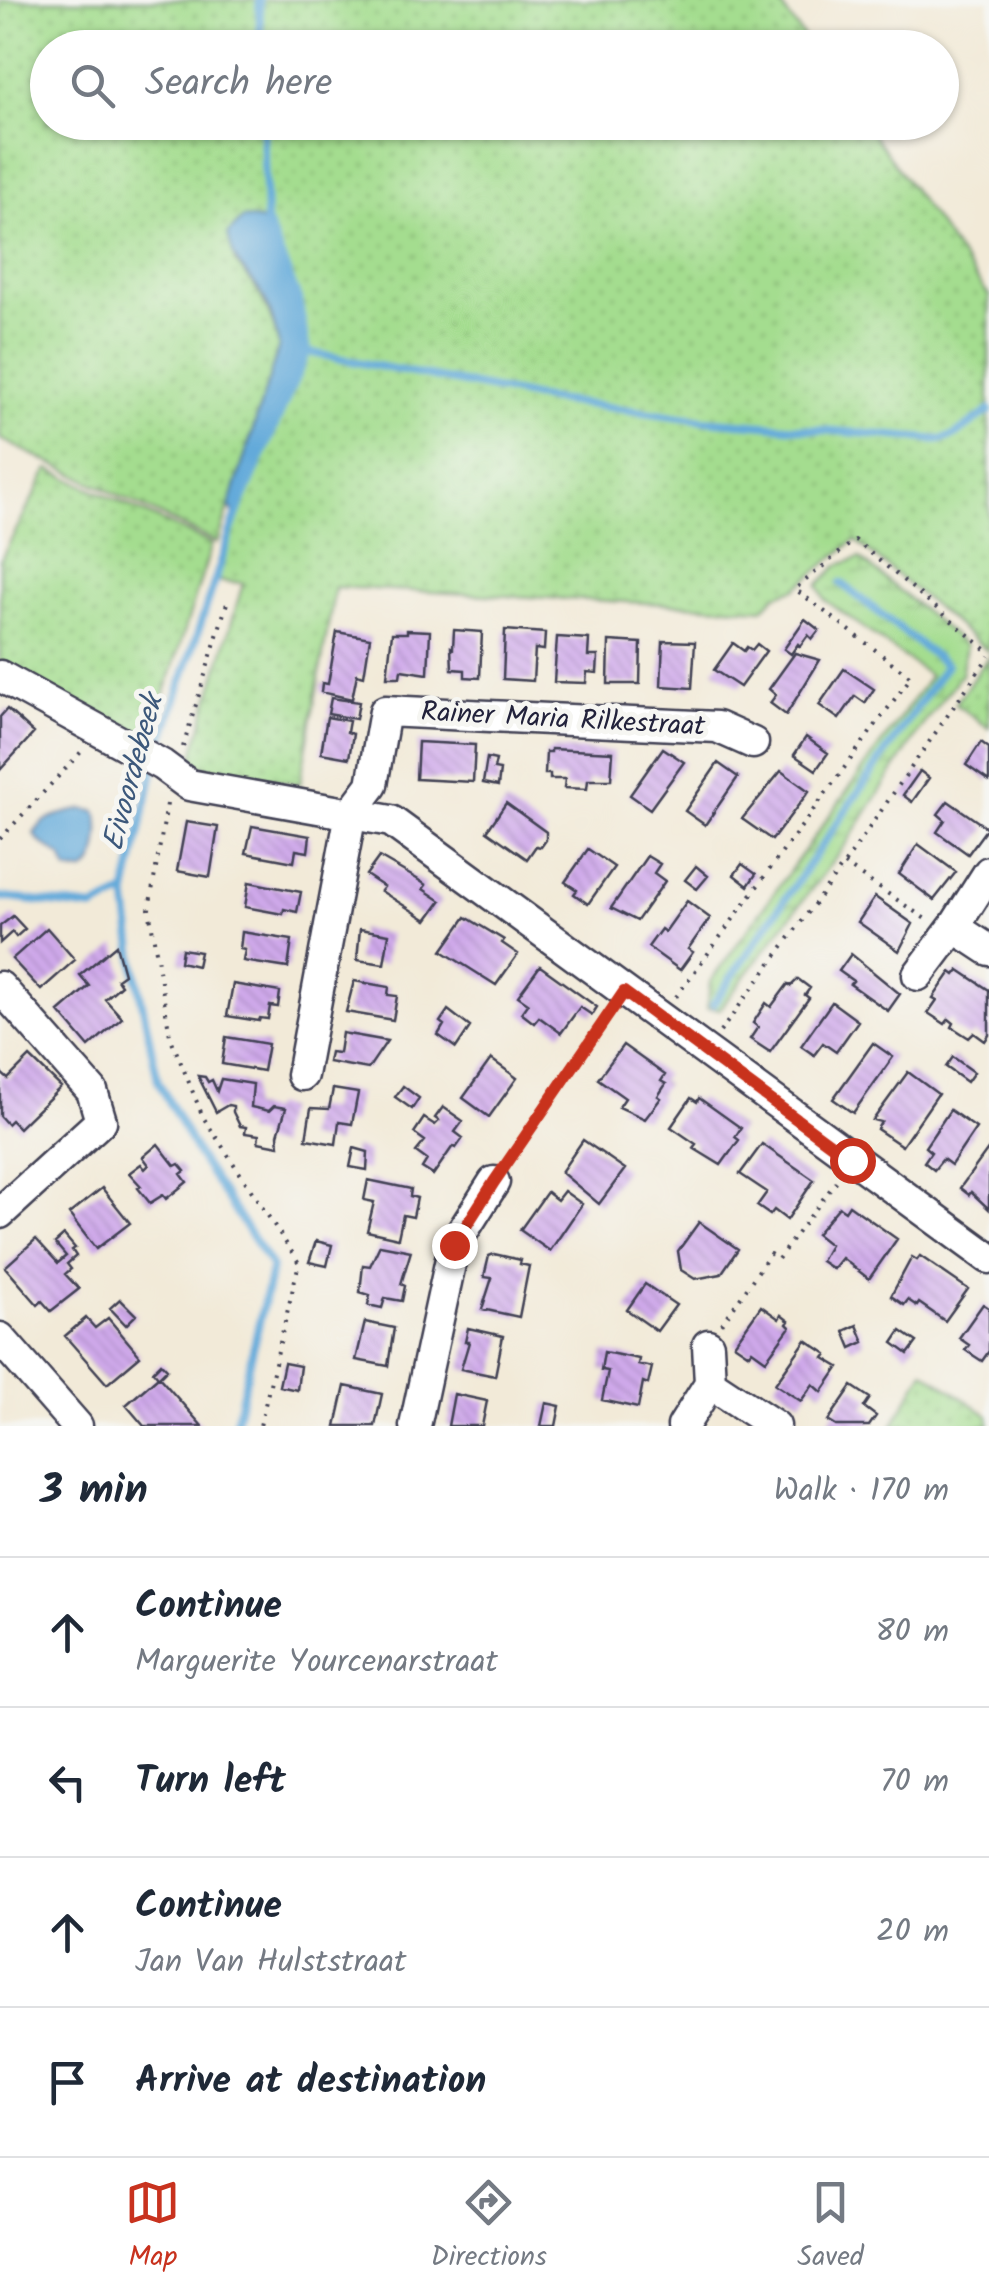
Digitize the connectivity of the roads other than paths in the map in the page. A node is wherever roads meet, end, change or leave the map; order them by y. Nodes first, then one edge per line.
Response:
1 (0, 676) edge
2 (753, 743) dead end
3 (351, 813) junction
4 (989, 872) edge
5 (951, 930) junction
6 (989, 950) edge
7 (918, 975) dead end
8 (0, 987) edge
9 (302, 1075) dead end
10 (494, 1182) road end
11 (0, 1213) edge
12 (989, 1258) edge
13 (0, 1338) edge
14 (708, 1345) road end
15 (710, 1383) junction
16 (76, 1426) edge
17 (416, 1426) edge
18 (683, 1426) edge
19 (776, 1426) edge

1 - 3 street
2 - 3 street, Rainer Maria Rilkestraat
3 - 9 street, Rainer Maria Rilkestraat
3 - 12 street
4 - 5 street
5 - 6 street
5 - 7 street
8 - 11 street
10 - 17 street
13 - 16 street
14 - 15 street
15 - 18 street
15 - 19 street

